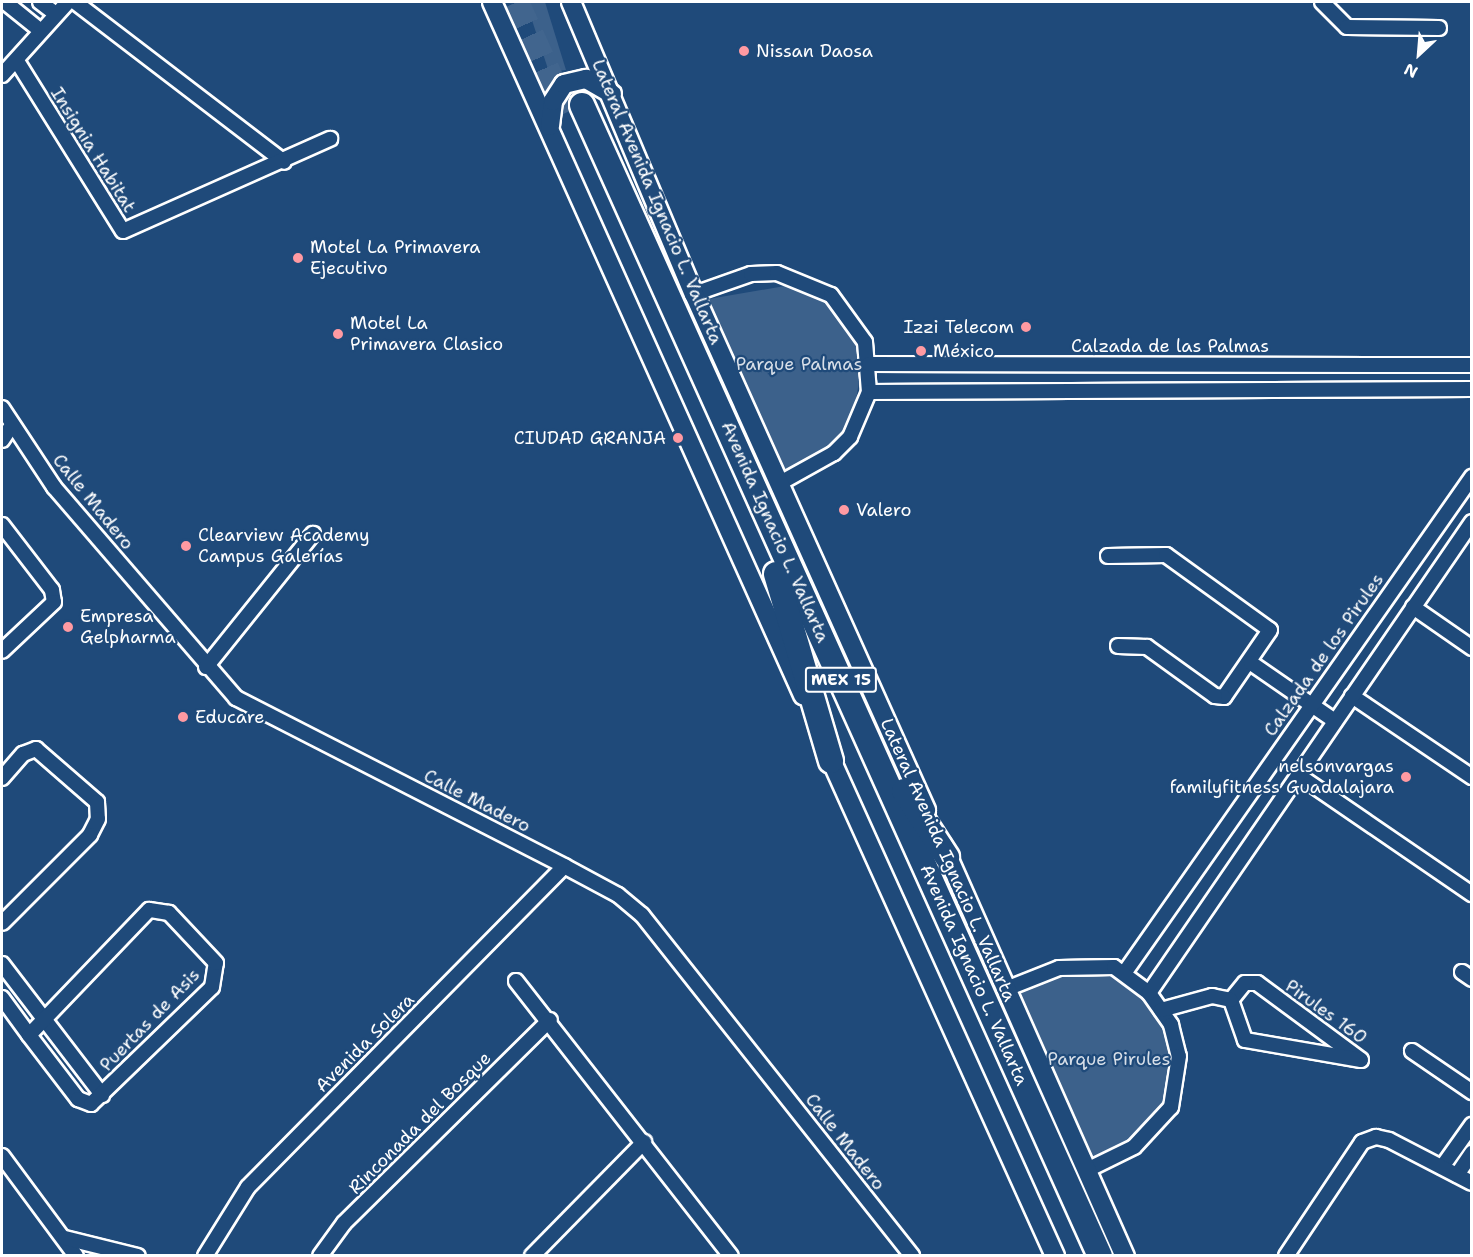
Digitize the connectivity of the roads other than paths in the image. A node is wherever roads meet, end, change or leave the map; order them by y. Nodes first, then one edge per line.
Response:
1 (5, 2) edge
2 (40, 2) edge
3 (68, 2) edge
4 (75, 2) edge
5 (571, 2) edge
6 (1322, 2) edge
7 (494, 4) edge
8 (56, 14) junction
9 (1439, 28) dead end
10 (41, 31) junction
11 (17, 61) junction
12 (2, 75) edge
13 (612, 94) junction
14 (550, 130) junction
15 (330, 140) dead end
16 (284, 162) junction
17 (694, 294) junction
18 (869, 364) junction
19 (1209, 364) junction
20 (1472, 365) edge
21 (1472, 389) edge
22 (1209, 390) junction
23 (869, 392) junction
24 (2, 408) edge
25 (12, 425) junction
26 (2, 440) edge
27 (1472, 477) edge
28 (780, 483) junction
29 (1472, 522) edge
30 (2, 525) edge
31 (313, 534) dead end
32 (1108, 556) dead end
33 (776, 574) junction
34 (1413, 607) junction
35 (1118, 646) dead end
36 (1472, 648) edge
37 (2, 651) edge
38 (1251, 663) junction
39 (206, 668) junction
40 (1352, 696) junction
41 (1311, 705) junction
42 (1335, 721) junction
43 (861, 723) junction
44 (831, 761) junction
45 (1298, 775) junction
46 (2, 777) edge
47 (1472, 777) edge
48 (947, 857) junction
49 (564, 866) junction
50 (1472, 894) edge
51 (2, 922) edge
52 (2, 964) edge
53 (1125, 972) junction
54 (516, 981) dead end
55 (1006, 989) junction
56 (1149, 993) junction
57 (2, 998) edge
58 (1231, 1000) junction
59 (1161, 1010) junction
60 (550, 1020) junction
61 (43, 1021) junction
62 (29, 1035) junction
63 (1412, 1052) dead end
64 (1472, 1092) edge
65 (102, 1095) junction
66 (1472, 1125) edge
67 (644, 1142) junction
68 (1472, 1153) edge
69 (2, 1156) edge
70 (1442, 1167) junction
71 (1087, 1170) junction
72 (1457, 1175) junction
73 (1472, 1184) edge
74 (64, 1238) junction
75 (76, 1256) edge
76 (138, 1256) edge
77 (205, 1256) edge
78 (320, 1256) edge
79 (532, 1256) edge
80 (731, 1256) edge
81 (912, 1256) edge
82 (1055, 1256) edge
83 (1082, 1256) edge
84 (1100, 1256) edge
85 (1125, 1256) edge
86 (1286, 1256) edge

1 - 10 street
2 - 8 street
3 - 8 street
4 - 16 street
5 - 13 street, Lateral Avenida Ignacio L. Vallarta
6 - 9 street
7 - 14 street
8 - 10 street
10 - 11 street
11 - 12 street
11 - 16 street, Insignia Habitat
13 - 14 street
13 - 17 street, Lateral Avenida Ignacio L. Vallarta
14 - 44 street
15 - 16 street, Insignia Habitat
17 - 18 street
17 - 28 street, Lateral Avenida Ignacio L. Vallarta
18 - 19 street, Calzada de las Palmas
18 - 23 street
19 - 20 street, Calzada de las Palmas
19 - 22 street
21 - 22 street
22 - 23 street
23 - 28 street
24 - 25 street, Calle Madero
25 - 26 street
25 - 39 street, Calle Madero
27 - 41 street, Calzada de los Pirules
28 - 48 street, Lateral Avenida Ignacio L. Vallarta
29 - 34 street
30 - 37 street
31 - 39 street
32 - 38 street
33 - 43 highway, Avenida Ignacio L. Vallarta / MEX 15
33 - 44 highway
33 - 83 highway, Avenida Ignacio L. Vallarta / MEX 15
34 - 36 street
34 - 40 street
35 - 38 street
38 - 41 street
39 - 49 street, Calle Madero
40 - 42 street
40 - 47 street
41 - 42 street
41 - 53 street, Calzada de los Pirules
42 - 45 street
43 - 48 highway
43 - 84 highway, Avenida Ignacio L. Vallarta / MEX 15
44 - 82 street
45 - 50 street
45 - 56 street
46 - 51 street
48 - 55 street, Lateral Avenida Ignacio L. Vallarta
49 - 77 street, Avenida Solera
49 - 81 street, Calle Madero
52 - 61 street, Puertas de Asis
53 - 55 street
53 - 56 street
54 - 60 street
55 - 71 street, Lateral Avenida Ignacio L. Vallarta
56 - 59 street
57 - 62 street, Puertas de Asis
58 - 58 street, Pirules 160
58 - 59 street
59 - 71 street
60 - 67 street
60 - 78 street, Rinconada del Bosque
61 - 62 street
61 - 65 street, Puertas de Asis
61 - 65 street, Puertas de Asis
62 - 65 street, Puertas de Asis
63 - 64 street
66 - 70 street
67 - 79 street
67 - 80 street
68 - 72 street
69 - 74 street
70 - 72 street
70 - 86 street
71 - 85 street, Lateral Avenida Ignacio L. Vallarta
72 - 73 street
74 - 75 street
74 - 76 street

